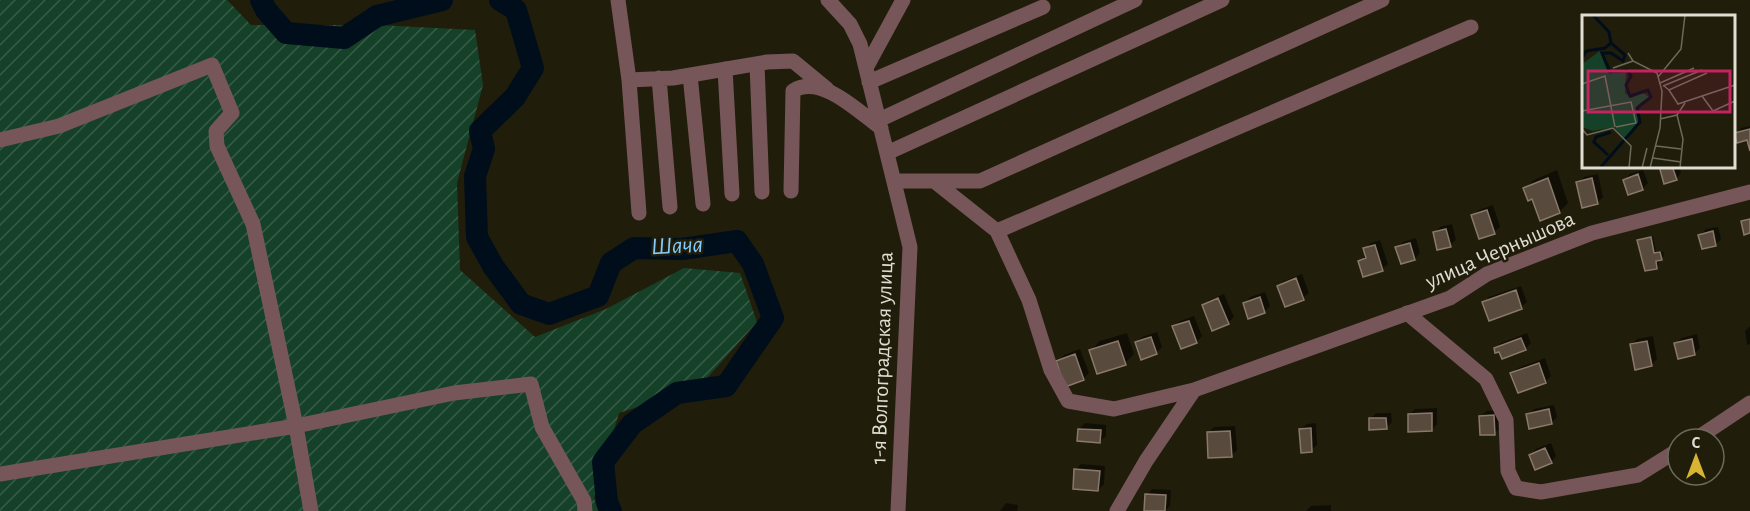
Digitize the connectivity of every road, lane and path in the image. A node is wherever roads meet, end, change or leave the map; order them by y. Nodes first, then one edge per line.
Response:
1 (618, 0) edge
2 (828, 0) edge
3 (903, 0) edge
4 (1135, 0) edge
5 (1222, 0) edge
6 (1382, 0) edge
7 (1043, 7) dead end
8 (1471, 27) dead end
9 (757, 64) junction
10 (725, 69) junction
11 (690, 75) junction
12 (868, 75) junction
13 (659, 78) junction
14 (629, 80) junction
15 (827, 88) junction
16 (880, 124) junction
17 (0, 140) edge
18 (887, 153) junction
19 (894, 181) junction
20 (934, 181) junction
21 (791, 191) dead end
22 (762, 192) dead end
23 (1750, 192) edge
24 (732, 194) dead end
25 (703, 204) dead end
26 (670, 207) dead end
27 (639, 213) dead end
28 (997, 231) junction
29 (1407, 313) junction
30 (1194, 390) junction
31 (1750, 403) edge
32 (296, 426) junction
33 (1714, 427) edge
34 (1666, 458) edge
35 (0, 474) edge
36 (311, 511) edge
37 (585, 511) edge
38 (898, 511) edge
39 (1117, 511) edge

1 - 14 street
2 - 12 street, 1-я Волгоградская улица
3 - 12 street
4 - 16 street
5 - 18 street
6 - 20 street
7 - 12 street
8 - 28 street
9 - 10 street
9 - 15 street
9 - 22 street
10 - 11 street
10 - 24 street
11 - 13 street
11 - 25 street
12 - 16 street, 1-я Волгоградская улица
13 - 14 street
13 - 26 street
14 - 27 street
15 - 16 street
15 - 21 street
16 - 18 street, 1-я Волгоградская улица
17 - 32 street
18 - 19 street, 1-я Волгоградская улица
19 - 20 street
19 - 38 street, 1-я Волгоградская улица
20 - 28 street
23 - 29 street, улица Чернышова
28 - 30 street, улица Чернышова
29 - 30 street, улица Чернышова
29 - 34 street, улица Чернышова
30 - 39 street
31 - 33 street
32 - 35 street
32 - 36 street
32 - 37 street

